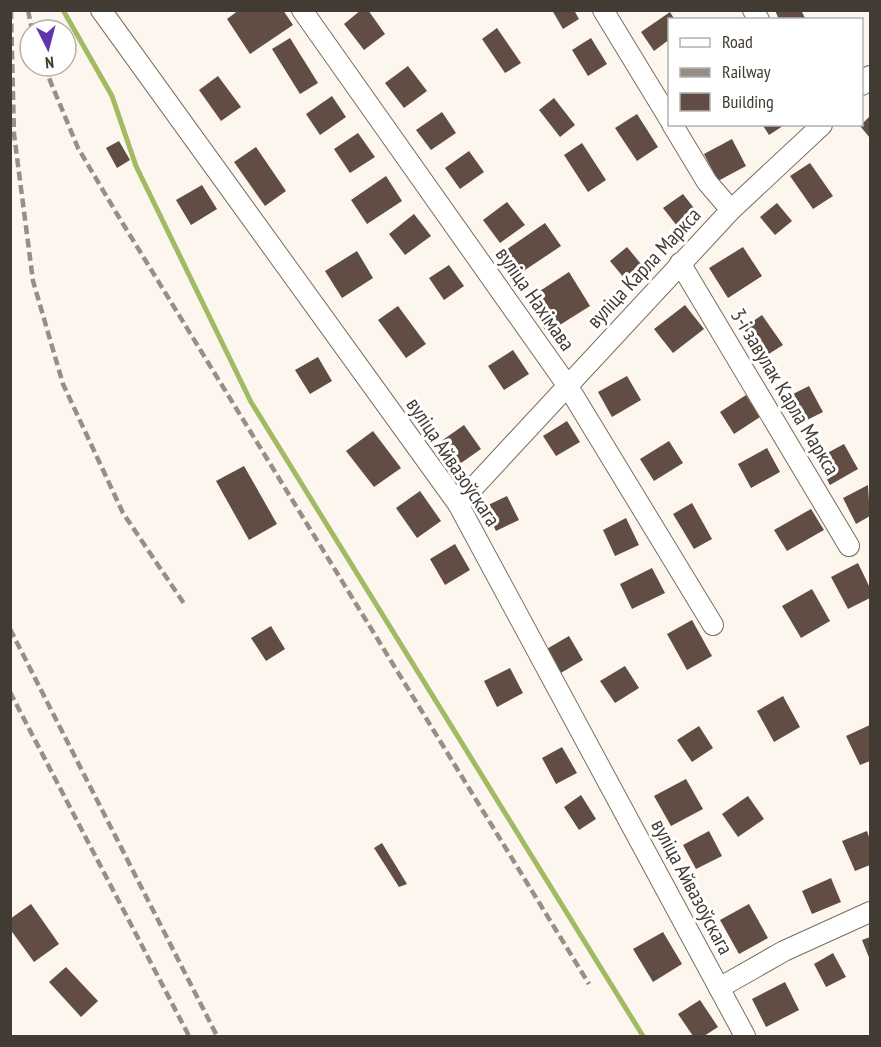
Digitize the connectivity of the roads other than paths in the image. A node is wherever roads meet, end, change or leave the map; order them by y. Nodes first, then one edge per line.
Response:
1 (101, 10) edge
2 (302, 10) edge
3 (603, 10) edge
4 (668, 118) edge
5 (673, 126) edge
6 (821, 126) edge
7 (731, 210) junction
8 (680, 263) junction
9 (567, 386) junction
10 (458, 504) junction
11 (849, 546) dead end
12 (713, 625) dead end
13 (870, 912) edge
14 (719, 988) junction
15 (746, 1036) edge

1 - 10 street, вуліца Айвазоўскага
2 - 9 street, вуліца Нахімава
3 - 4 street
5 - 7 street
6 - 7 street, вуліца Карла Маркса
7 - 8 street, вуліца Карла Маркса
8 - 9 street, вуліца Карла Маркса
8 - 11 street, 3-і завулак Карла Маркса
9 - 10 street, вуліца Карла Маркса
9 - 12 street, вуліца Нахімава
10 - 14 street, вуліца Айвазоўскага
13 - 14 street
14 - 15 street, вуліца Айвазоўскага

